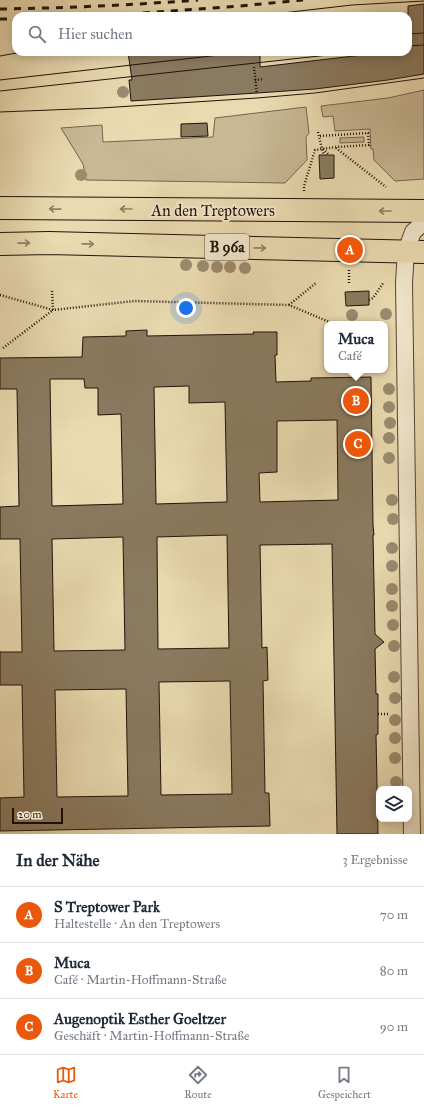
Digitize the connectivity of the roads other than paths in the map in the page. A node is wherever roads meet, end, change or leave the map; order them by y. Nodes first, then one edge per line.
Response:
1 (1, 208) edge
2 (424, 211) edge
3 (424, 222) edge
4 (0, 244) edge
5 (415, 252) edge
6 (412, 834) edge

2 -> 1 main road, An den Treptowers / B 96a
3 - 5 street
4 -> 5 main road, B 96a
5 - 6 street

